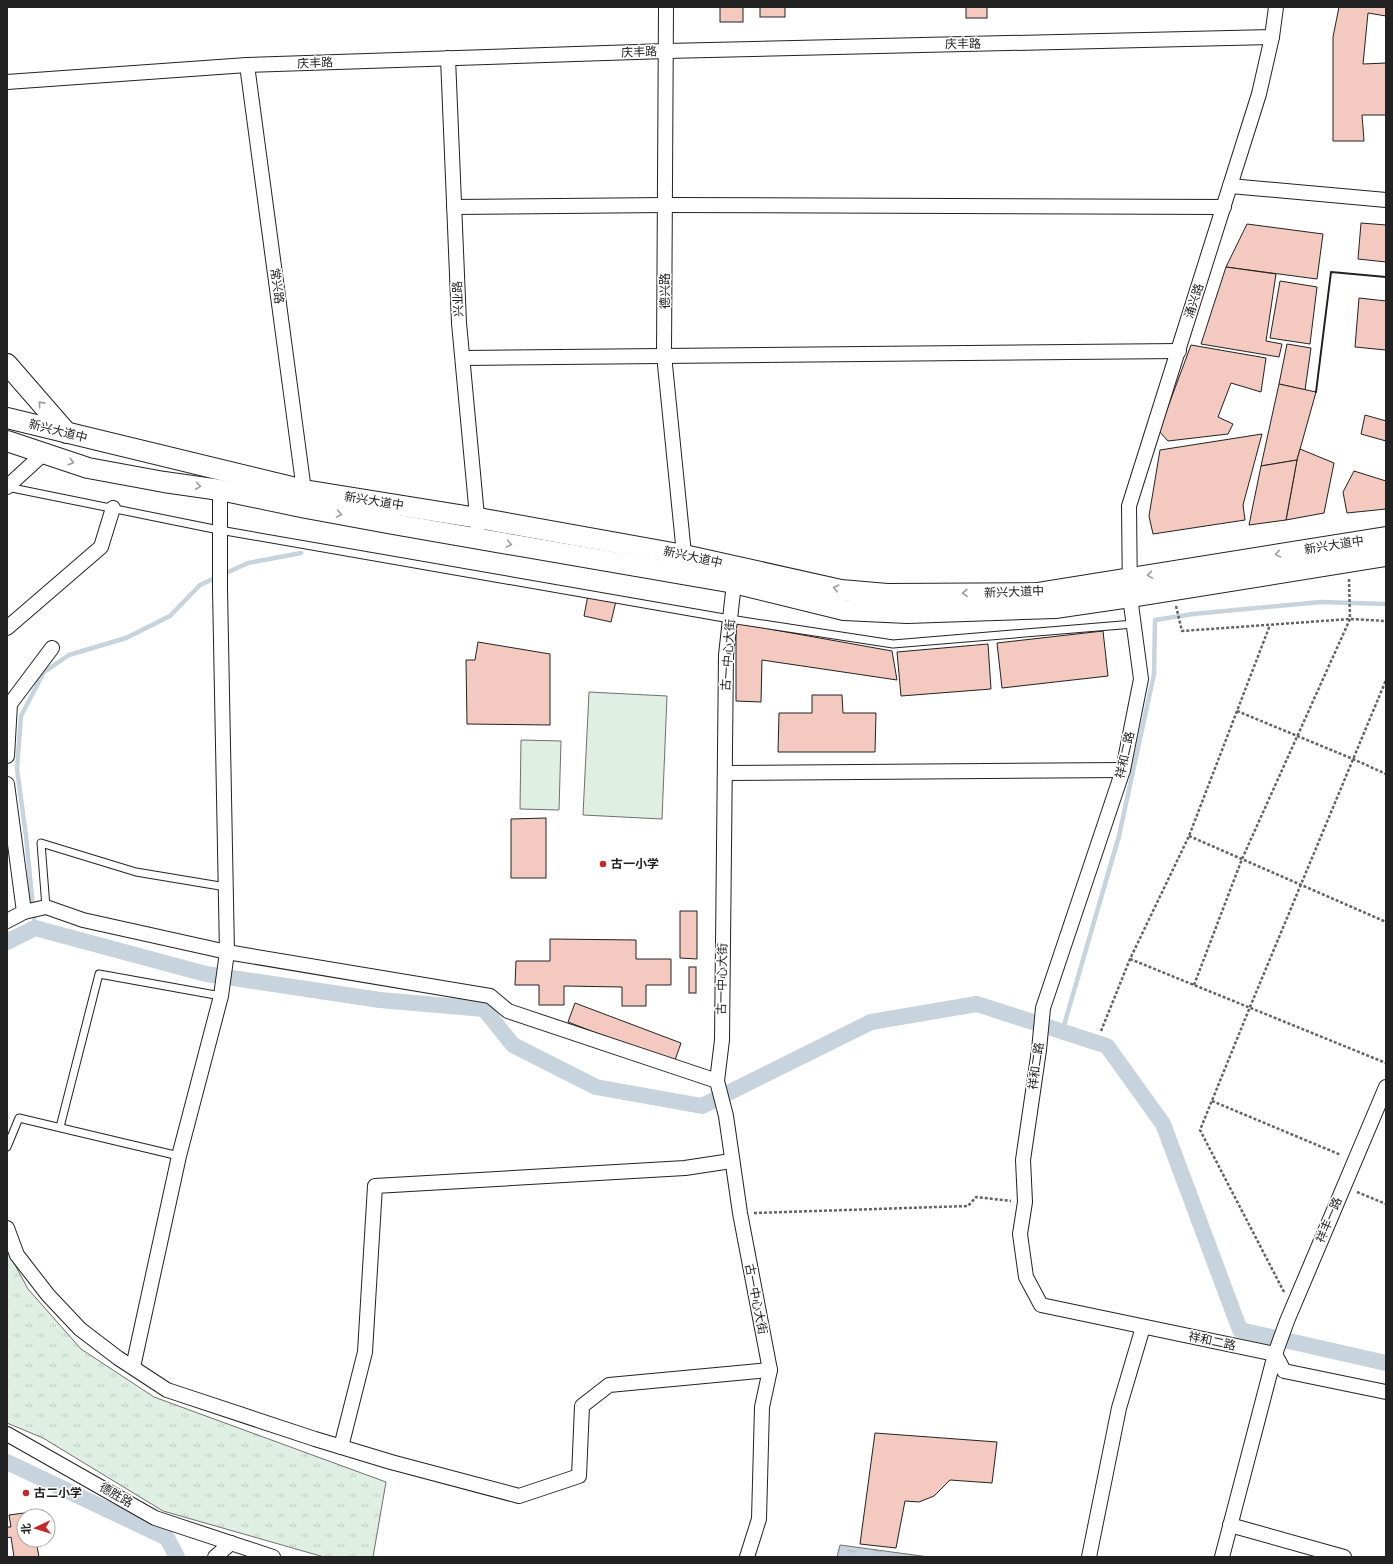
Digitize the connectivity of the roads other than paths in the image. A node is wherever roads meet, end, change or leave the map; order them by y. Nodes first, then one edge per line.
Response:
1 (666, 7) edge
2 (1276, 7) edge
3 (1272, 37) junction
4 (666, 51) junction
5 (448, 58) junction
6 (247, 65) junction
7 (7, 82) edge
8 (1230, 186) junction
9 (1386, 200) edge
10 (665, 205) junction
11 (454, 207) junction
12 (1224, 207) junction
13 (1178, 351) junction
14 (664, 355) junction
15 (463, 358) junction
16 (7, 364) edge
17 (7, 418) edge
18 (68, 433) junction
19 (8, 438) edge
20 (43, 454) junction
21 (7, 487) edge
22 (220, 490) junction
23 (305, 499) junction
24 (113, 508) junction
25 (478, 518) junction
26 (221, 530) junction
27 (1386, 537) edge
28 (480, 539) junction
29 (684, 554) junction
30 (1386, 556) edge
31 (1348, 563) junction
32 (1386, 565) edge
33 (686, 574) junction
34 (734, 583) junction
35 (1130, 588) junction
36 (730, 618) junction
37 (1134, 624) junction
38 (7, 628) edge
39 (52, 648) dead end
40 (9, 704) edge
41 (7, 756) edge
42 (1123, 770) junction
43 (724, 773) junction
44 (7, 784) edge
45 (226, 887) junction
46 (46, 907) junction
47 (24, 912) junction
48 (7, 921) edge
49 (227, 952) junction
50 (221, 996) junction
51 (717, 1081) junction
52 (1386, 1087) edge
53 (60, 1126) junction
54 (7, 1147) edge
55 (179, 1156) junction
56 (731, 1161) junction
57 (7, 1228) edge
58 (1143, 1327) junction
59 (1275, 1354) junction
60 (133, 1367) junction
61 (770, 1370) junction
62 (1386, 1392) edge
63 (7, 1434) edge
64 (341, 1447) junction
65 (1230, 1525) junction
66 (231, 1543) junction
67 (215, 1557) edge
68 (273, 1557) edge
69 (747, 1557) edge
70 (1089, 1557) edge
71 (1222, 1557) edge
72 (1344, 1557) edge

1 - 4 street, 德兴路
2 - 3 street, 涌兴路
3 - 4 street, 庆丰路
3 - 8 street, 涌兴路
4 - 5 street, 庆丰路
4 - 10 street, 德兴路
5 - 6 street, 庆丰路
5 - 11 street, 兴业路
6 - 7 street, 庆丰路
6 - 23 street, 常兴路
8 - 9 street
8 - 12 street, 涌兴路
10 - 11 street
10 - 12 street
10 - 14 street, 德兴路
11 - 15 street, 兴业路
12 - 13 street, 涌兴路
13 - 14 street
13 - 35 street, 涌兴路
14 - 15 street
14 - 29 street, 德兴路
15 - 25 street, 兴业路
18 -> 16 main road
17 - 18 main road, 新兴大道中
18 - 23 main road, 新兴大道中
19 - 20 main road, 新兴大道中
20 - 21 street
20 -> 22 main road, 新兴大道中
21 - 24 lane
22 - 23 main road, 新兴大道中
22 - 26 street
23 - 25 main road, 新兴大道中
23 -> 28 main road, 新兴大道中
24 - 26 lane
24 - 38 street
25 - 28 street, 兴业路
25 - 29 main road, 新兴大道中
26 - 36 lane
26 - 45 street
27 -> 35 main road, 新兴大道中
28 -> 33 main road, 新兴大道中
29 - 33 street, 德兴路
35 -> 29 main road, 新兴大道中
30 - 31 main road, 新兴大道中
31 - 32 street
31 - 35 main road, 新兴大道中
33 - 34 main road, 新兴大道中
34 - 35 main road, 新兴大道中
34 - 36 street, 古一中心大街
35 - 37 street, 祥和二路
36 - 37 lane
36 - 43 street, 古一中心大街
37 - 42 street, 祥和二路
39 - 40 street
40 - 41 street
42 - 43 street
42 - 58 street, 祥和二路
43 - 51 street, 古一中心大街
44 - 47 street
45 - 46 lane
45 - 49 street
46 - 47 street
46 - 49 street
47 - 48 street
49 - 50 street
49 - 51 street
50 - 53 lane
50 - 55 street
51 - 56 street, 古一中心大街
52 - 59 street, 祥丰一路
53 - 54 lane
53 - 55 lane
55 - 60 street
56 - 61 street, 古一中心大街
56 - 64 street
57 - 60 street
58 - 59 street, 祥和二路
58 - 70 street
59 - 62 street
59 - 65 street, 祥丰一路
60 - 64 street
61 - 64 street
61 - 69 street
63 - 66 street, 德胜路
65 - 71 street, 祥丰一路
65 - 72 street
66 - 67 street
66 - 68 street, 德胜路

